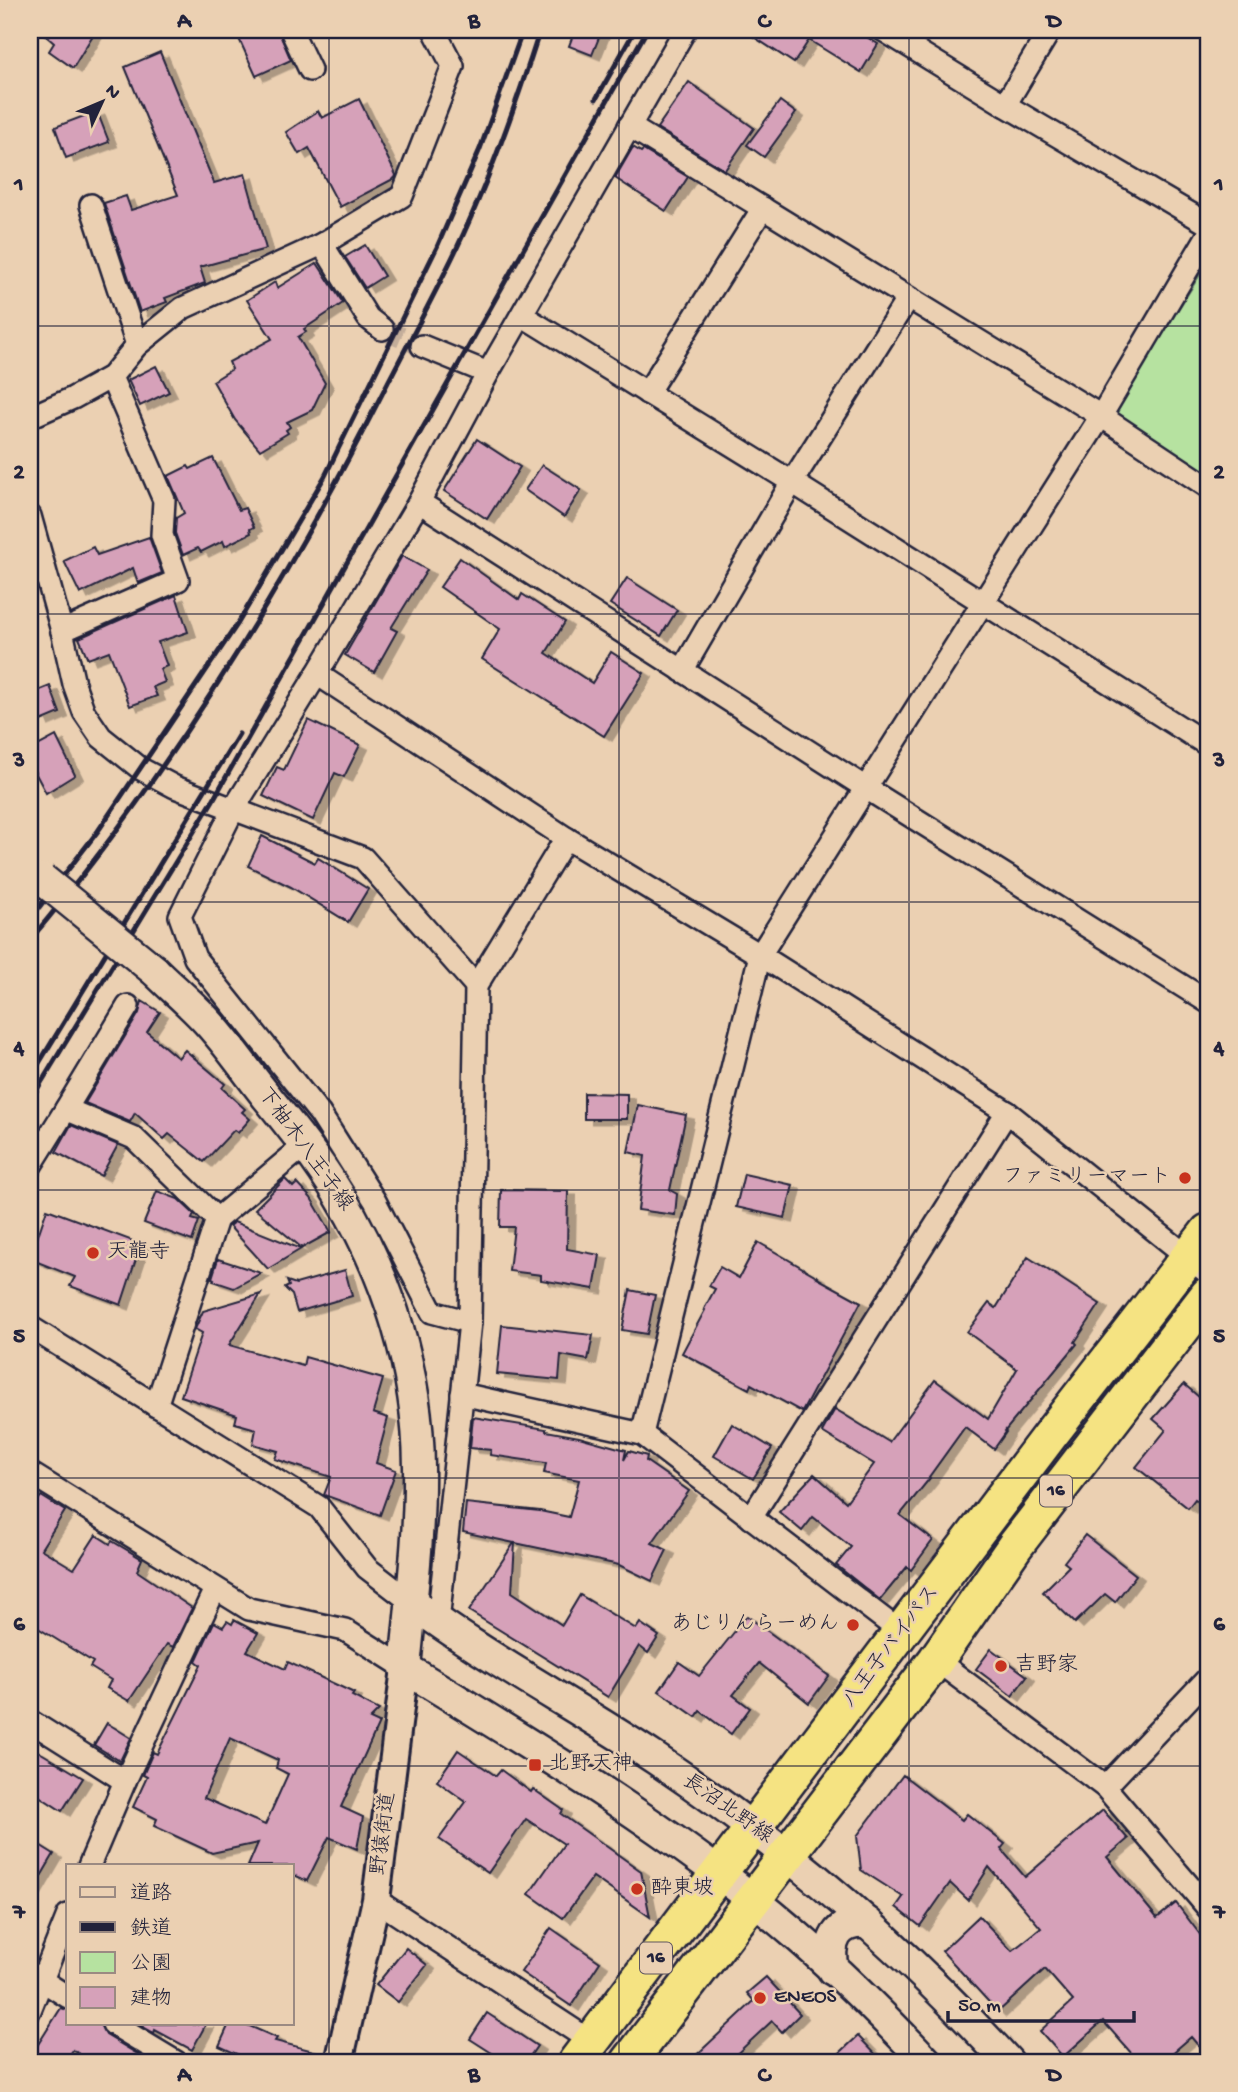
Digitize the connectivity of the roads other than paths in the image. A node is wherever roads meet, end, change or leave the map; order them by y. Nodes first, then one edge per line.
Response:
1 (291, 30) edge
2 (434, 30) edge
3 (685, 30) edge
4 (883, 30) edge
5 (1050, 30) edge
6 (310, 70) dead end
7 (1005, 105) junction
8 (629, 126) junction
9 (91, 205) dead end
10 (763, 208) junction
11 (1208, 224) edge
12 (1208, 235) edge
13 (322, 244) junction
14 (908, 298) junction
15 (523, 316) junction
16 (382, 330) tunnel mouth
17 (137, 345) junction
18 (422, 346) tunnel mouth
19 (488, 373) junction
20 (111, 377) junction
21 (647, 393) junction
22 (1101, 416) junction
23 (30, 417) edge
24 (792, 482) junction
25 (1208, 487) edge
26 (418, 502) junction
27 (30, 516) edge
28 (982, 603) junction
29 (62, 631) junction
30 (682, 671) junction
31 (317, 674) junction
32 (1208, 745) edge
33 (866, 788) junction
34 (233, 810) junction
35 (566, 838) junction
36 (36, 874) edge
37 (760, 955) junction
38 (476, 986) junction
39 (1208, 1002) edge
40 (128, 1006) dead end
41 (66, 1109) junction
42 (1007, 1112) junction
43 (305, 1145) junction
44 (30, 1167) edge
45 (1208, 1209) edge
46 (218, 1219) junction
47 (1201, 1254) edge
48 (1208, 1295) edge
49 (470, 1322) junction
50 (30, 1327) edge
51 (462, 1394) junction
52 (156, 1406) junction
53 (642, 1434) junction
54 (30, 1473) edge
55 (751, 1518) junction
56 (215, 1588) junction
57 (411, 1602) junction
58 (438, 1622) junction
59 (902, 1633) junction
60 (936, 1660) junction
61 (405, 1668) junction
62 (1208, 1678) edge
63 (30, 1721) edge
64 (125, 1781) junction
65 (1105, 1787) junction
66 (755, 1828) junction
67 (789, 1854) junction
68 (90, 1864) edge
69 (719, 1874) junction
70 (1204, 1896) edge
71 (376, 1900) junction
72 (753, 1901) junction
73 (66, 1919) edge
74 (868, 1923) junction
75 (833, 1970) junction
76 (35, 1976) edge
77 (66, 1996) edge
78 (30, 2010) edge
79 (115, 2025) edge
80 (584, 2052) edge
81 (176, 2062) edge
82 (338, 2062) edge
83 (629, 2062) edge
84 (927, 2062) edge
85 (1008, 2062) edge

1 - 6 street
2 - 13 street
3 - 8 street
4 - 7 street
5 - 7 street
7 - 11 street
8 - 10 street
8 - 15 street
9 - 17 street
10 - 14 street
10 - 21 street
12 - 22 street
13 - 16 street
13 - 17 street
14 - 22 street
14 - 24 street
15 - 19 street
15 - 21 street
17 - 20 street
18 - 19 street
19 - 26 street
20 - 23 street
20 - 29 street
21 - 24 street
22 - 25 street
22 - 28 street
24 - 28 street
24 - 30 street
26 - 30 street
26 - 31 street
27 - 29 street
28 - 32 street
28 - 33 street
29 - 34 street
30 - 33 street
31 - 34 street
31 - 35 street
33 - 37 street
33 - 39 street
34 - 38 street
34 - 49 street
35 - 37 street
35 - 38 street
36 - 43 main road, 下柚木八王子線, bridge
37 - 42 street
37 - 53 street
38 - 49 street
40 - 41 street
41 - 44 street
41 - 46 street
42 - 47 street
42 - 55 street
43 - 46 street
43 - 57 main road, 下柚木八王子線
45 - 47 highway, 八王子バイパス
46 - 52 street
47 - 59 highway, 八王子バイパス / 16
48 - 60 highway, 八王子バイパス / 16
49 - 51 street
50 - 52 street
51 - 53 street
51 - 58 street
52 - 57 street
53 - 55 street
54 - 56 street
55 - 59 street
56 - 61 street
56 - 64 street
57 - 58 main road, 長沼北野線
57 - 61 main road, 野猿街道
58 - 66 main road, 長沼北野線
59 - 66 highway, 八王子バイパス / 16
60 - 65 street
60 - 67 highway, 八王子バイパス / 16
61 - 69 main road
61 - 71 street, 野猿街道
62 - 65 street
63 - 64 street
64 - 68 street
65 - 70 street
66 - 67 main road, 長沼北野線
66 - 69 highway, 八王子バイパス / 16
67 - 72 highway, 八王子バイパス / 16
67 - 74 main road, 長沼北野線
69 - 72 main road
69 - 80 highway, 八王子バイパス / 16
71 - 80 street
71 - 82 street, 野猿街道
72 - 75 main road
72 - 83 highway, 八王子バイパス / 16
73 - 76 street
74 - 75 main road
74 - 85 main road, 長沼北野線
75 - 84 main road
76 - 77 street
76 - 78 street
79 - 81 street

